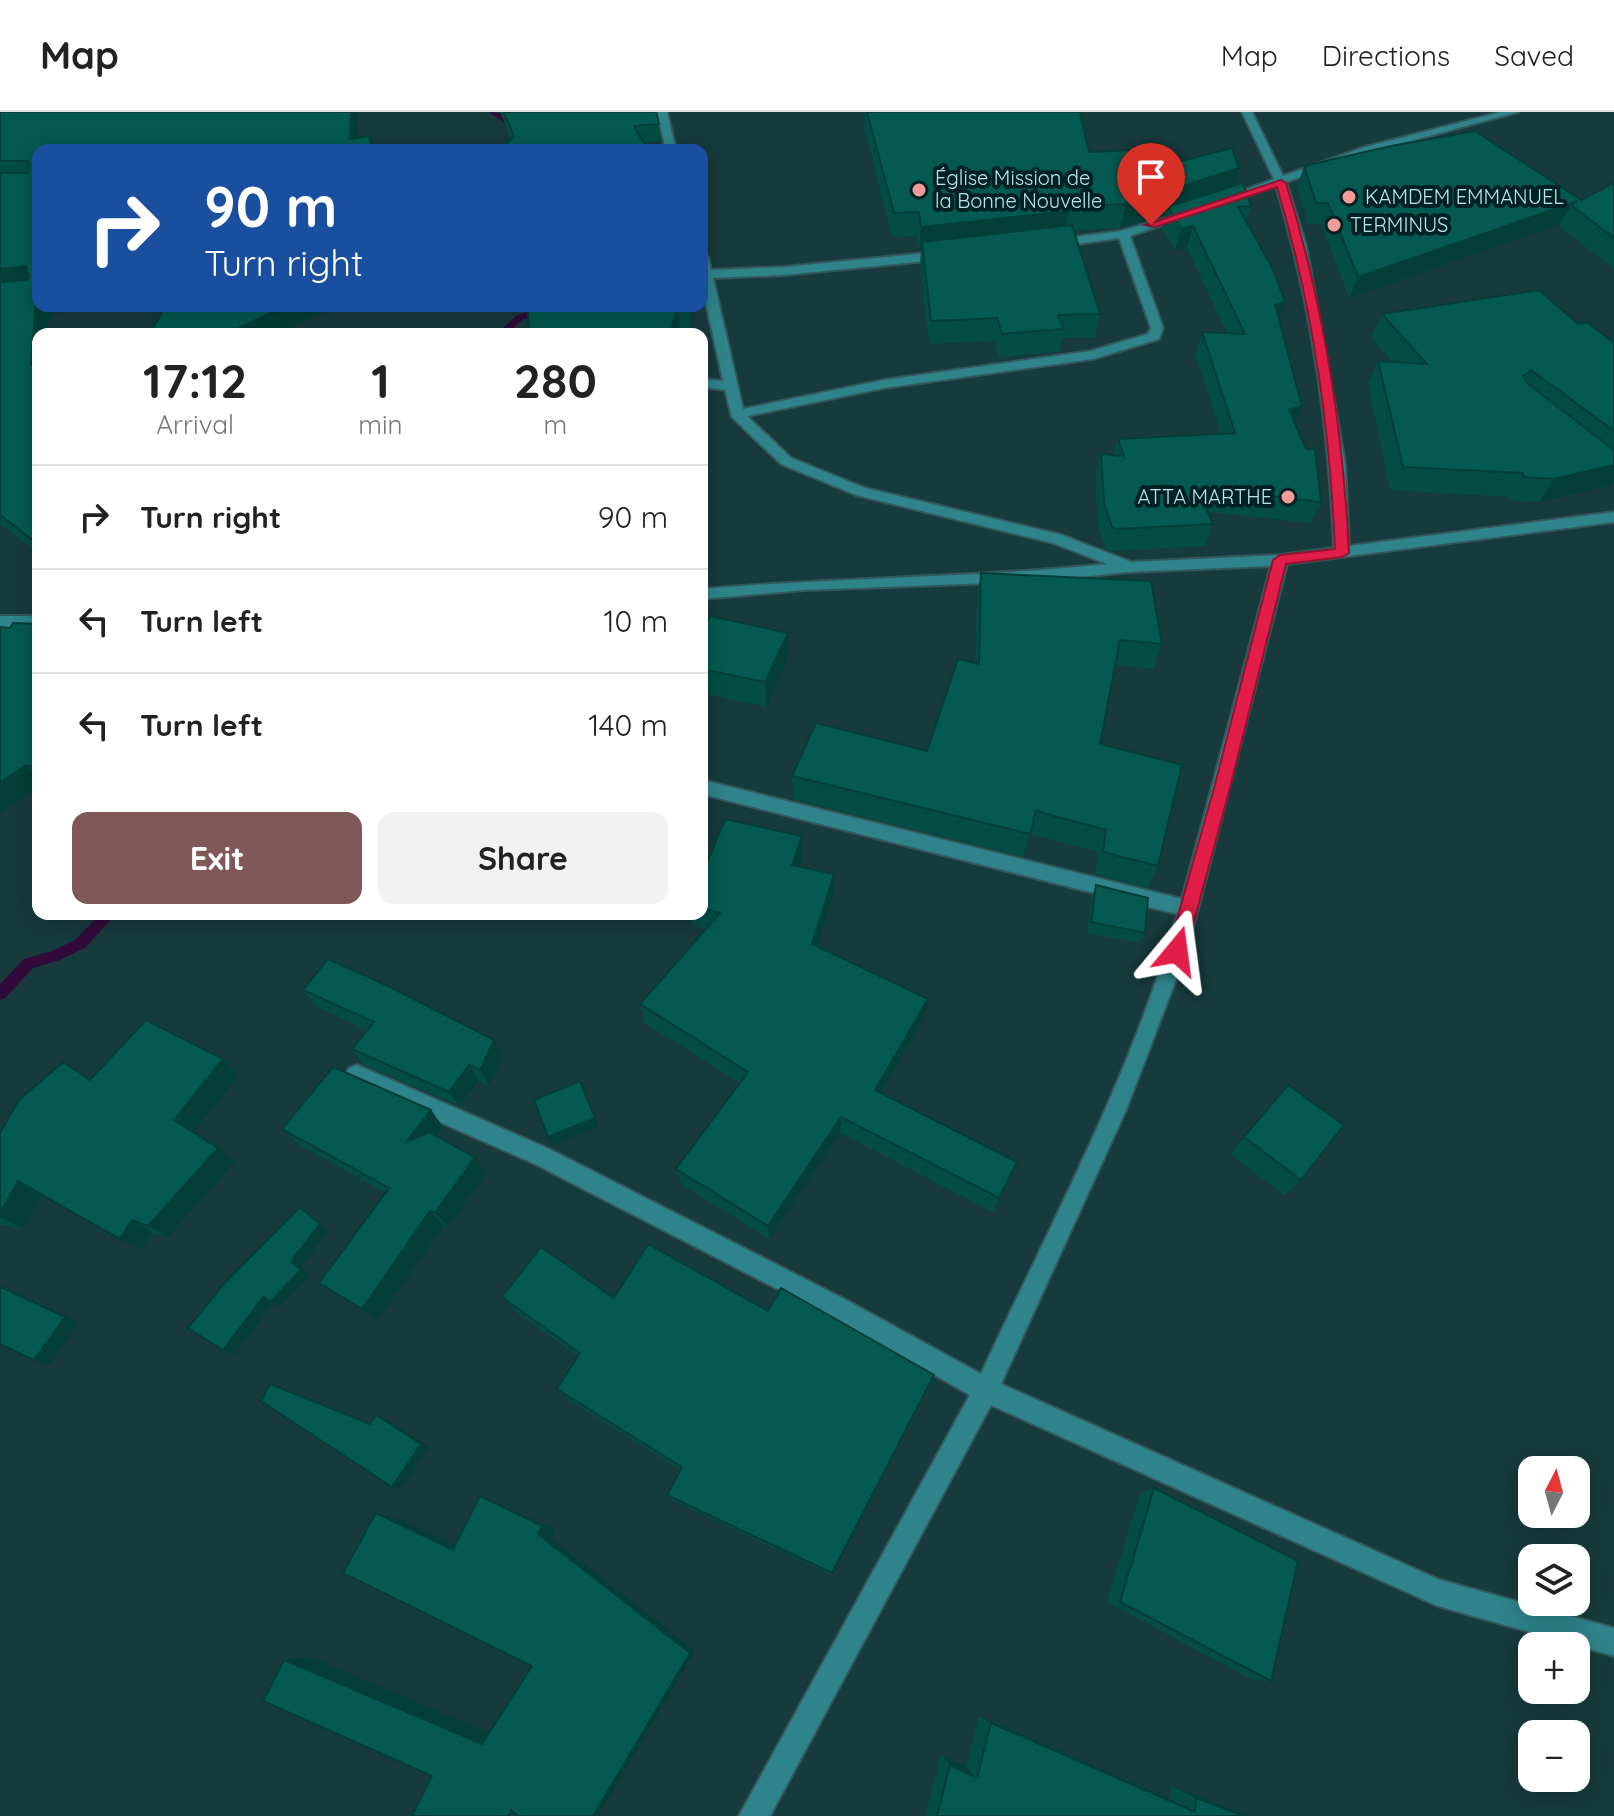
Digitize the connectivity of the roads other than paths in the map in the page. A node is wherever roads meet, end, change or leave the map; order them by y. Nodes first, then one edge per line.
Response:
1 (662, 112) edge
2 (1247, 112) edge
3 (1513, 112) edge
4 (670, 144) edge
5 (1281, 183) junction
6 (1123, 234) junction
7 (1033, 246) edge
8 (957, 254) edge
9 (708, 274) joint
10 (708, 384) edge
11 (730, 386) junction
12 (737, 414) junction
13 (1614, 517) edge
14 (1342, 553) junction
15 (1280, 560) junction
16 (1128, 567) junction
17 (708, 593) edge
18 (0, 622) edge
19 (32, 622) edge
20 (708, 789) edge
21 (1188, 909) junction
22 (357, 1075) edge
23 (986, 1390) junction
24 (1614, 1642) edge
25 (754, 1816) edge

1 - 4 street
2 - 5 street
3 - 5 street
5 - 6 street
5 - 14 street
6 - 7 street
6 - 12 street
8 - 9 street
9 - 11 street
10 - 11 street
11 - 12 street
12 - 16 street
13 - 14 street
14 - 15 street
15 - 16 street
15 - 21 street
16 - 17 street
18 - 19 street
20 - 21 street
21 - 23 street
22 - 23 street
23 - 24 street
23 - 25 street

